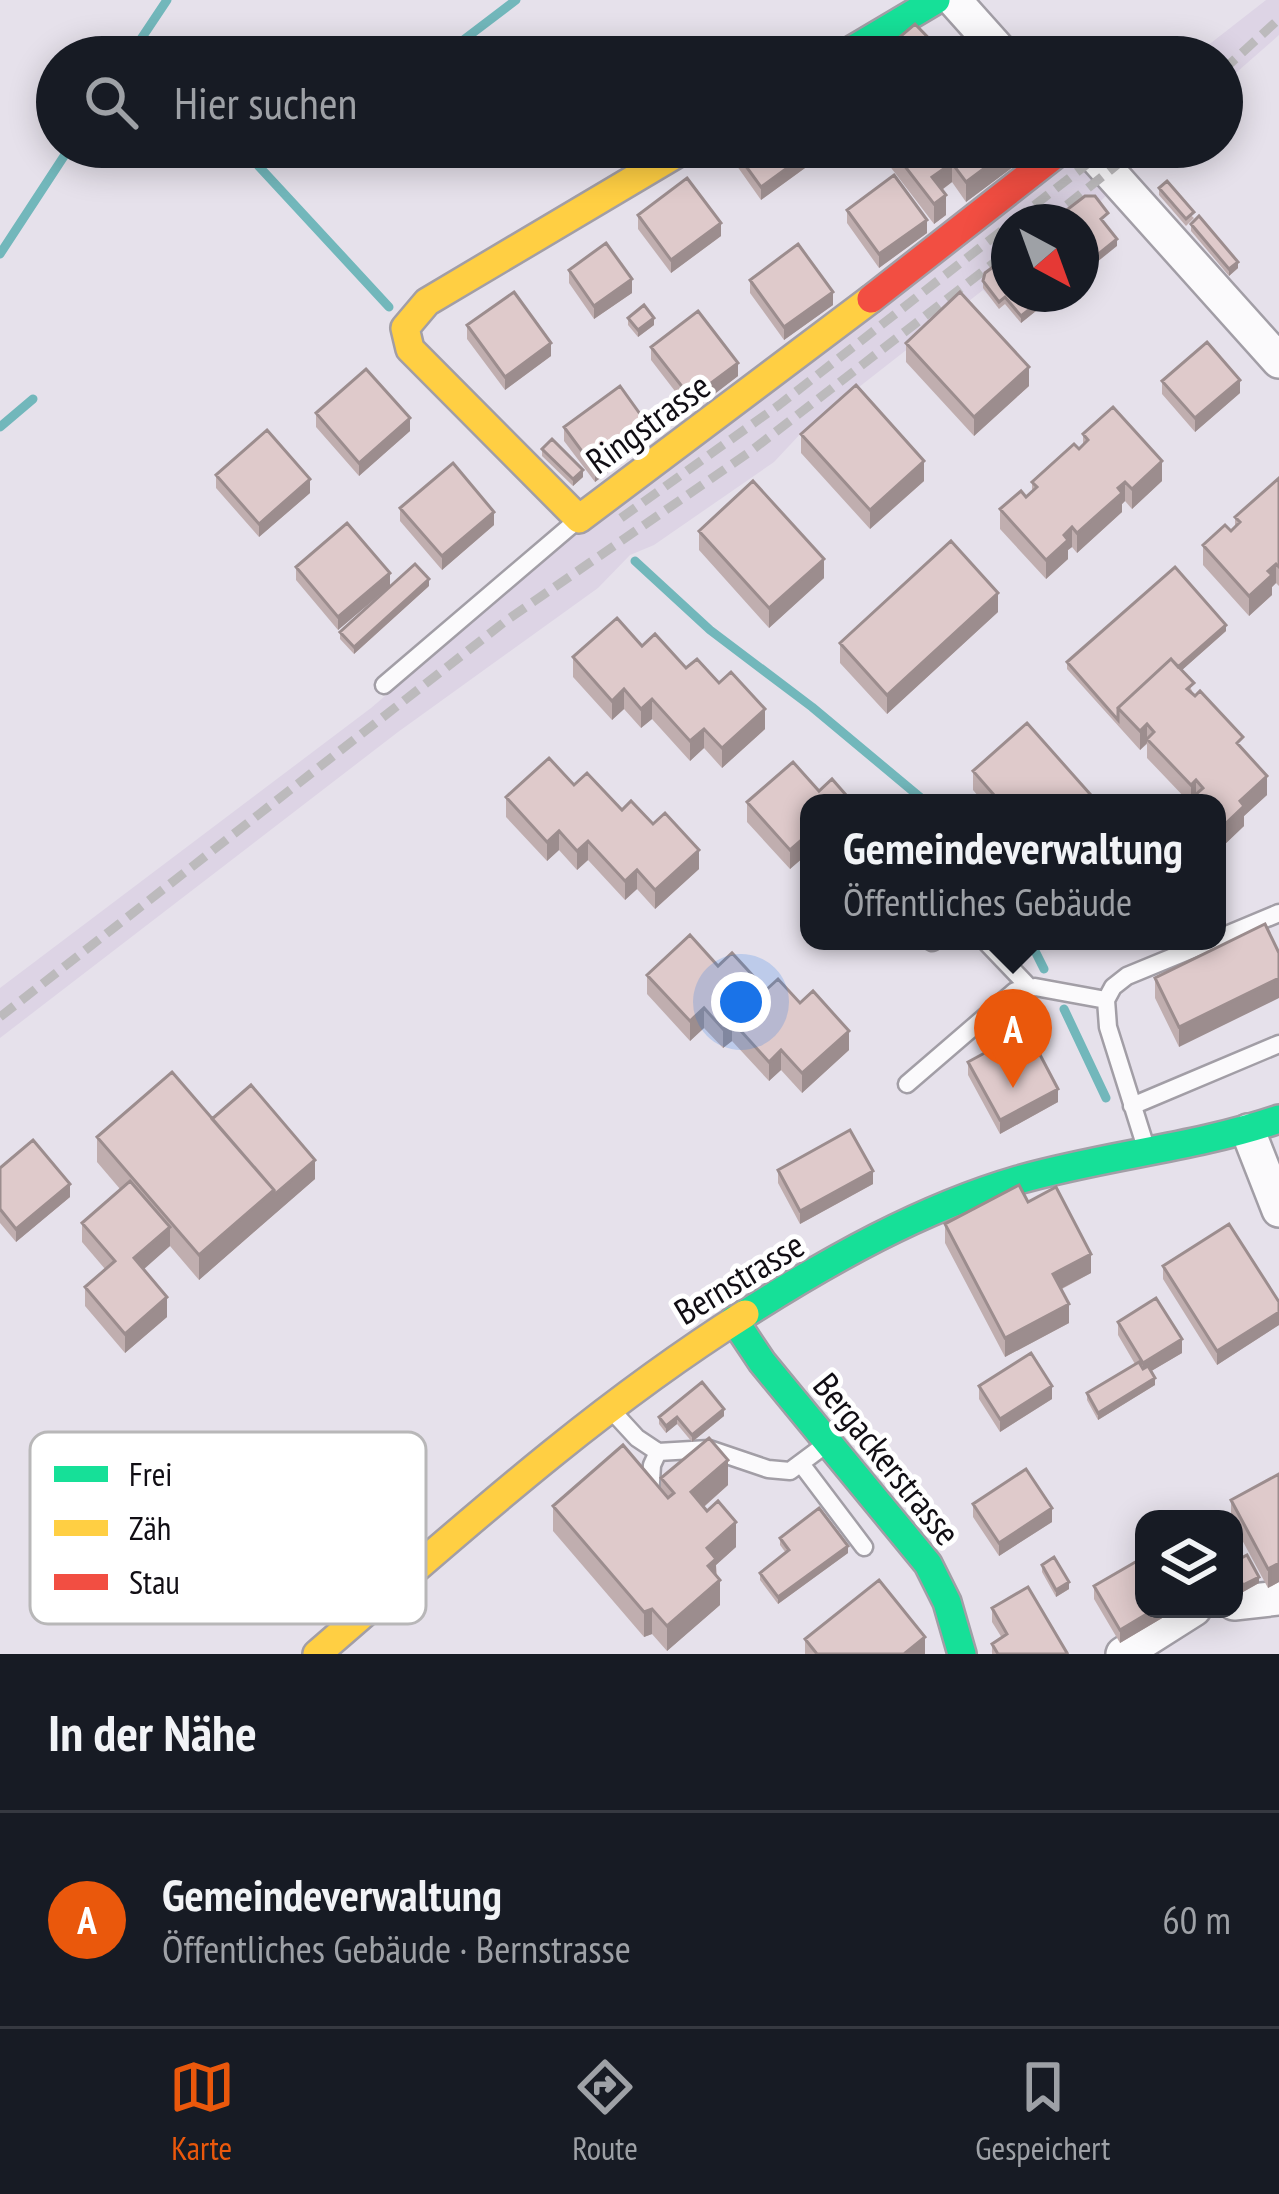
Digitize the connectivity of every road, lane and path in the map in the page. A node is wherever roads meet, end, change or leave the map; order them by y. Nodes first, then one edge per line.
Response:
1 (936, 0) edge
2 (954, 0) edge
3 (875, 36) edge
4 (987, 36) edge
5 (653, 168) edge
6 (1038, 168) edge
7 (1106, 168) edge
8 (1279, 361) edge
9 (579, 518) junction
10 (383, 686) dead end
11 (1279, 913) edge
12 (1226, 935) edge
13 (994, 950) edge
14 (1191, 950) edge
15 (1029, 987) junction
16 (1106, 1000) junction
17 (1279, 1044) edge
18 (907, 1084) dead end
19 (1132, 1106) junction
20 (1264, 1125) edge
21 (1147, 1152) junction
22 (1279, 1210) edge
23 (734, 1320) junction
24 (610, 1408) junction
25 (828, 1442) junction
26 (658, 1452) junction
27 (802, 1465) junction
28 (653, 1505) edge
29 (864, 1547) dead end
30 (426, 1560) edge
31 (1279, 1598) edge
32 (1243, 1602) edge
33 (1180, 1618) edge
34 (352, 1624) edge
35 (317, 1654) edge
36 (962, 1654) edge
37 (1124, 1654) edge

1 - 3 street
2 - 4 street
5 - 9 street, Ringstrasse
6 - 9 street, Ringstrasse
7 - 8 street
9 - 10 lane
11 - 12 lane
13 - 15 lane
14 - 16 lane
15 - 16 lane
15 - 18 lane
16 - 19 lane
17 - 19 lane
19 - 21 lane
20 - 21 street, Bernstrasse
20 - 22 street
21 - 23 street, Bernstrasse
23 - 24 street, Bernstrasse
23 - 25 street, Bergackerstrasse
24 - 26 lane
24 - 30 street, Bernstrasse
25 - 27 lane
25 - 36 street, Bergackerstrasse
26 - 27 lane
26 - 28 lane
27 - 29 lane
31 - 32 street
33 - 37 street
34 - 35 street, Bernstrasse

